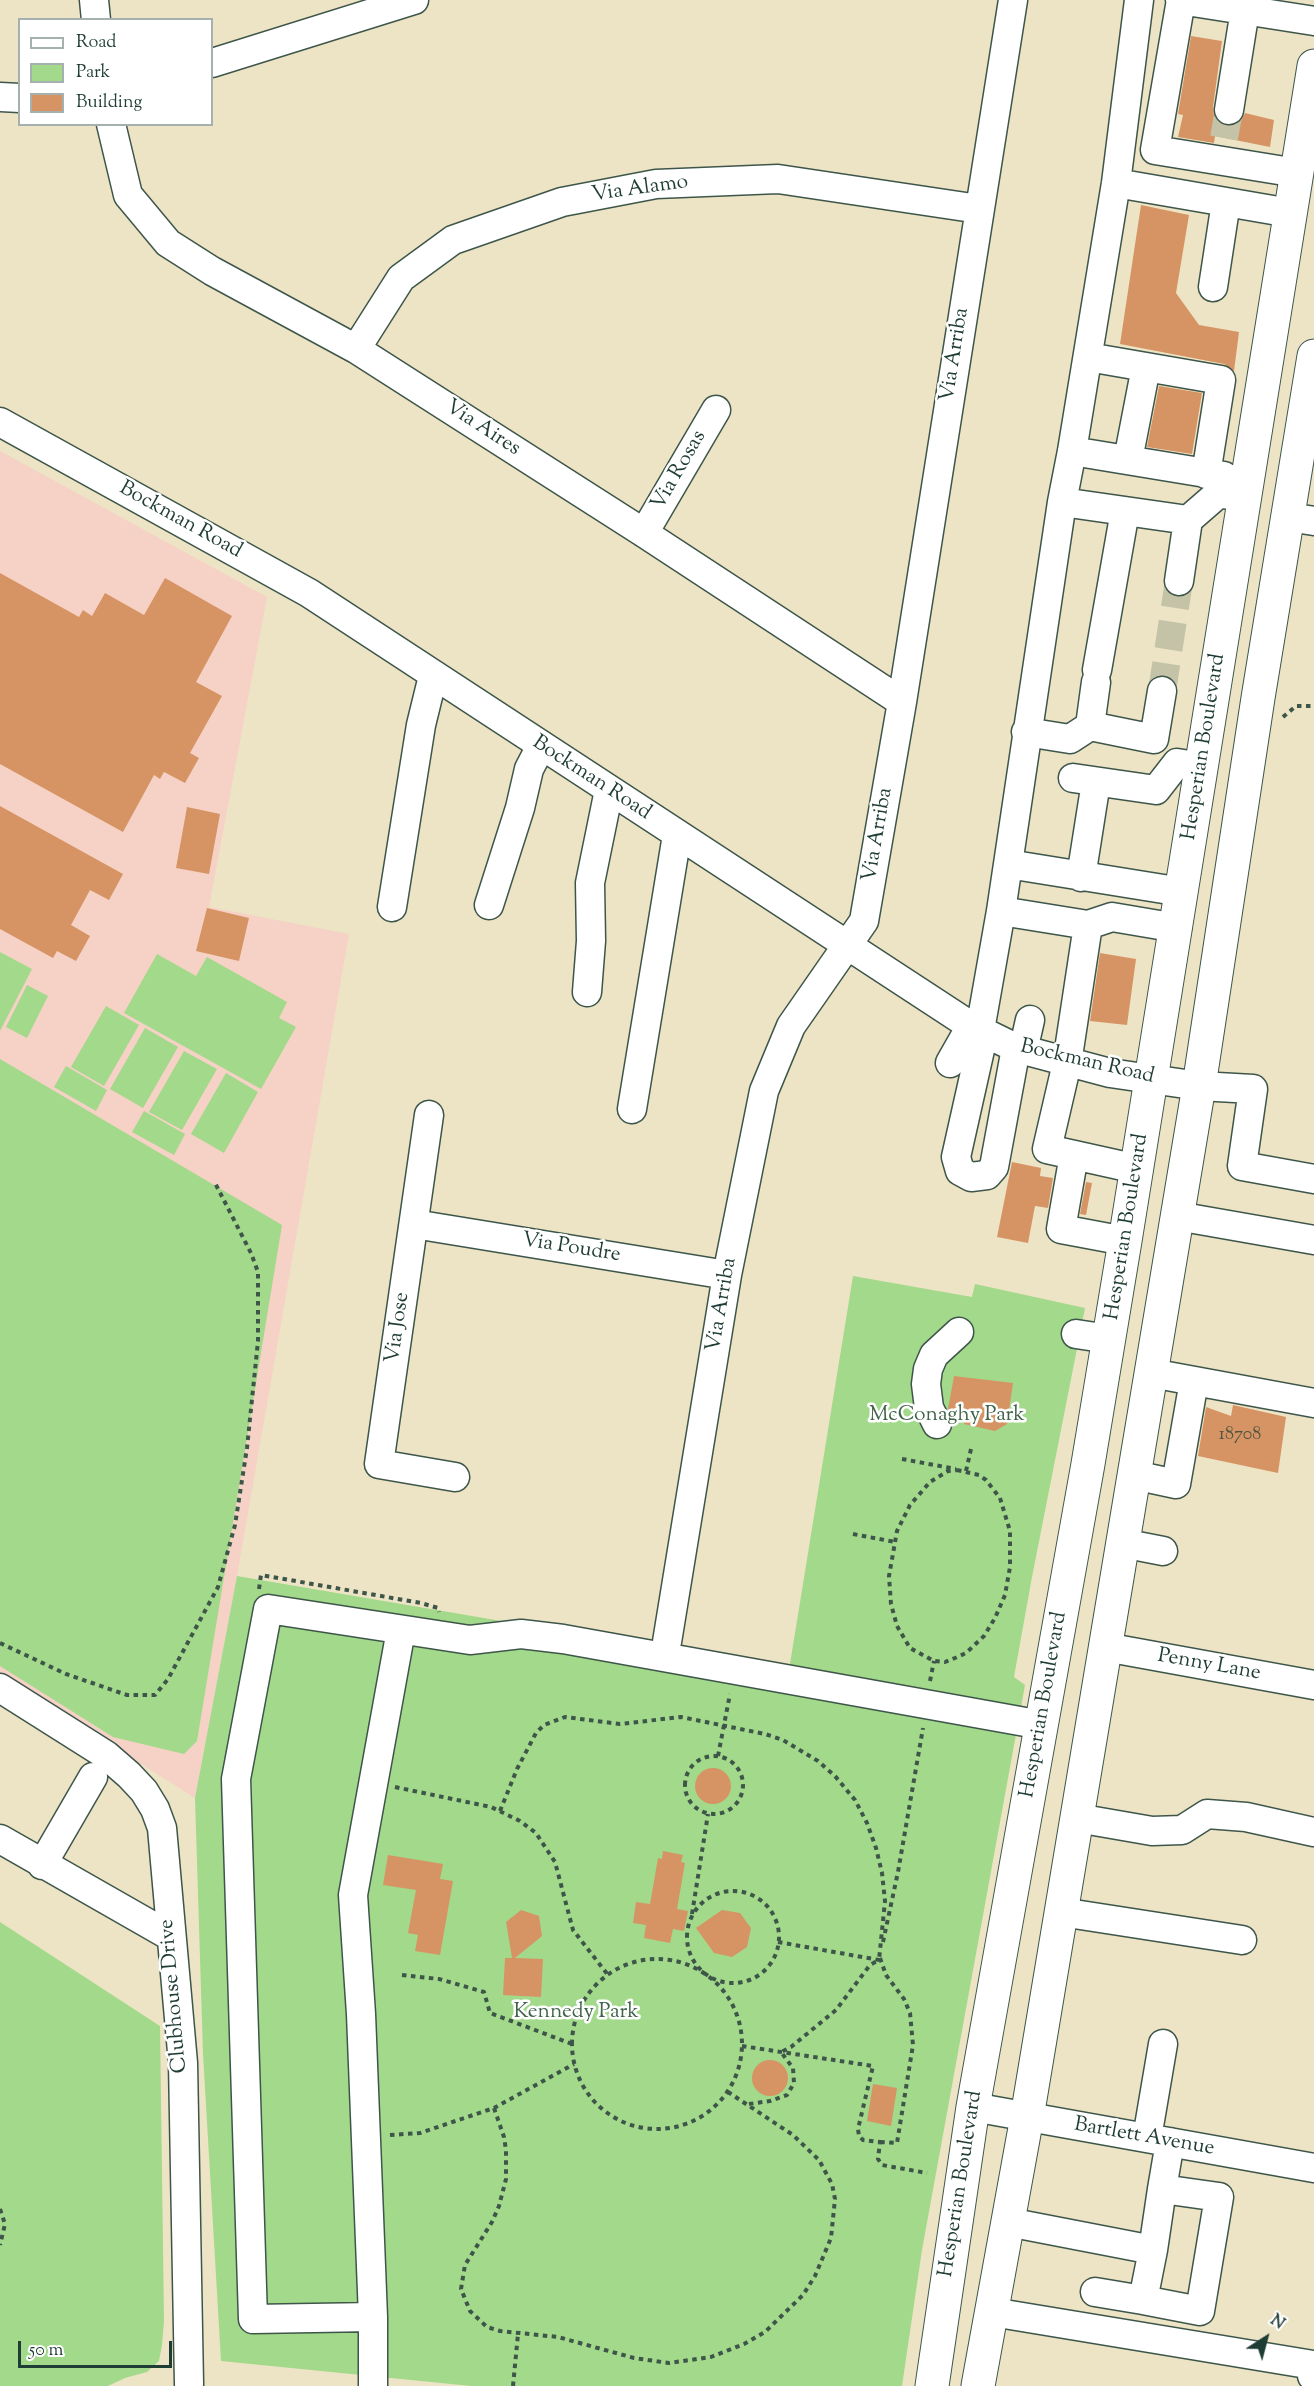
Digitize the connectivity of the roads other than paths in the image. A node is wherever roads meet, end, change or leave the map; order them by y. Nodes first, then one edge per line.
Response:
1 (94, 0) edge
2 (414, 0) edge
3 (1013, 0) edge
4 (1139, 0) edge
5 (1180, 0) edge
6 (1245, 10) junction
7 (96, 18) edge
8 (1314, 21) edge
9 (213, 63) edge
10 (1314, 66) edge
11 (0, 97) edge
12 (18, 98) edge
13 (1229, 110) tunnel mouth
14 (111, 126) edge
15 (1297, 173) junction
16 (1116, 183) junction
17 (1226, 202) junction
18 (979, 209) junction
19 (1290, 213) junction
20 (1213, 287) dead end
21 (1271, 338) junction
22 (356, 349) junction
23 (1314, 356) edge
24 (1088, 357) junction
25 (1146, 367) junction
26 (1221, 380) junction
27 (1263, 389) junction
28 (716, 410) dead end
29 (0, 422) edge
30 (1072, 451) junction
31 (1128, 460) junction
32 (1206, 474) junction
33 (1246, 489) junction
34 (1062, 502) junction
35 (1125, 511) junction
36 (1301, 519) edge
37 (1188, 520) junction
38 (644, 533) junction
39 (1179, 581) tunnel mouth
40 (433, 676) junction
41 (1162, 691) tunnel mouth
42 (1258, 699) junction
43 (902, 702) junction
44 (1090, 726) junction
45 (1026, 732) junction
46 (541, 746) junction
47 (1202, 767) junction
48 (609, 790) junction
49 (677, 835) junction
50 (1008, 864) junction
51 (1081, 877) junction
52 (1182, 892) junction
53 (489, 905) dead end
54 (392, 907) dead end
55 (1001, 910) junction
56 (1088, 925) junction
57 (1177, 928) junction
58 (847, 947) junction
59 (587, 992) dead end
60 (1030, 1020) dead end
61 (978, 1029) junction
62 (1019, 1049) junction
63 (950, 1063) dead end
64 (1067, 1063) junction
65 (1152, 1080) junction
66 (1199, 1086) junction
67 (632, 1109) dead end
68 (429, 1114) dead end
69 (1074, 1155) junction
70 (1137, 1169) junction
71 (1314, 1179) edge
72 (1177, 1216) junction
73 (414, 1224) junction
74 (1314, 1240) edge
75 (1125, 1241) junction
76 (727, 1275) junction
77 (959, 1332) dead end
78 (1076, 1334) dead end
79 (1109, 1339) junction
80 (1151, 1373) junction
81 (1194, 1381) junction
82 (1314, 1403) edge
83 (937, 1424) dead end
84 (1088, 1464) junction
85 (1134, 1475) junction
86 (455, 1477) dead end
87 (1122, 1543) junction
88 (1163, 1551) dead end
89 (401, 1630) junction
90 (667, 1642) dead end
91 (1105, 1647) junction
92 (1314, 1685) edge
93 (0, 1688) edge
94 (1042, 1725) junction
95 (93, 1777) dead end
96 (1077, 1818) junction
97 (1314, 1832) edge
98 (0, 1839) edge
99 (42, 1864) junction
100 (1061, 1912) junction
101 (170, 1936) junction
102 (1242, 1940) dead end
103 (1163, 2044) dead end
104 (973, 2107) junction
105 (1027, 2117) junction
106 (1158, 2140) junction
107 (1314, 2168) edge
108 (1162, 2189) junction
109 (1008, 2222) junction
110 (1153, 2250) junction
111 (1095, 2292) dead end
112 (1143, 2300) junction
113 (992, 2312) junction
114 (373, 2317) junction
115 (1314, 2377) edge
116 (190, 2385) edge
117 (373, 2386) edge
118 (932, 2386) edge
119 (978, 2386) edge

1 - 7 street
2 - 9 street
3 - 18 street, Via Arriba
4 - 16 street
5 - 6 street
5 - 15 street
6 - 8 street
6 - 13 street
10 - 15 main road, Hesperian Boulevard
11 - 12 street
14 - 22 street, Via Aires
15 - 19 main road, Hesperian Boulevard
16 - 17 street
16 - 24 street
17 - 19 street
17 - 20 street
18 - 22 street, Via Alamo
18 - 43 street, Via Arriba
19 - 21 main road, Hesperian Boulevard
21 - 27 main road, Hesperian Boulevard
21 - 36 main road
22 - 38 street, Via Aires
23 - 36 main road
24 - 25 street
24 - 30 street
25 - 26 street
25 - 31 street
26 - 27 street
26 - 32 street
27 - 33 main road, Hesperian Boulevard
28 - 38 street, Via Rosas
29 - 40 street, Bockman Road
30 - 31 street
30 - 34 street
31 - 32 street
32 - 33 street
33 - 37 street
33 - 42 main road
33 - 47 main road, Hesperian Boulevard
34 - 35 street
34 - 45 street
35 - 37 street
35 - 44 street
36 - 42 main road
37 - 39 street
38 - 43 street, Via Aires
40 - 46 street, Bockman Road
40 - 54 street
41 - 44 street
42 - 66 main road
43 - 58 street, Via Arriba
44 - 45 street
45 - 50 street
46 - 48 street, Bockman Road
46 - 53 street
47 - 51 street
47 - 52 main road, Hesperian Boulevard
48 - 49 street, Bockman Road
48 - 59 street
49 - 58 street, Bockman Road
49 - 67 street
50 - 51 street
50 - 55 street
51 - 52 street
52 - 57 main road, Hesperian Boulevard
55 - 56 street
55 - 61 street
56 - 57 street
56 - 64 street
57 - 65 main road, Hesperian Boulevard
58 - 61 street, Bockman Road
58 - 76 street, Via Arriba
60 - 62 street
61 - 62 street, Bockman Road
61 - 62 street
61 - 63 street
62 - 64 street, Bockman Road
64 - 65 street, Bockman Road
64 - 69 street
65 - 66 street, Bockman Road
65 - 70 main road, Hesperian Boulevard
66 - 71 street, Bockman Road
66 - 72 main road
68 - 73 street, Via Jose
69 - 70 street
69 - 75 street
70 - 75 main road, Hesperian Boulevard
72 - 74 street
72 - 80 main road
73 - 76 street, Via Poudre
73 - 86 street, Via Jose
75 - 79 main road, Hesperian Boulevard
76 - 90 street, Via Arriba
77 - 83 street
78 - 79 street
79 - 84 main road, Hesperian Boulevard
80 - 81 street
80 - 85 main road
81 - 82 street
81 - 85 street
84 - 87 main road
84 - 94 main road, Hesperian Boulevard
85 - 87 main road
87 - 88 street
87 - 91 main road
89 - 94 street
89 - 114 street
89 - 114 street
91 - 92 street, Penny Lane
91 - 96 main road
93 - 101 street, Clubhouse Drive
94 - 104 main road, Hesperian Boulevard
95 - 99 street
96 - 97 street
96 - 100 main road
98 - 99 street
99 - 101 street
100 - 102 street
100 - 105 main road
101 - 116 street, Clubhouse Drive
103 - 106 street
104 - 105 street, Bartlett Avenue
104 - 118 main road, Hesperian Boulevard
105 - 106 street, Bartlett Avenue
105 - 109 main road
106 - 107 street, Bartlett Avenue
106 - 108 street
108 - 110 street
108 - 112 street
109 - 110 street
109 - 113 main road
110 - 112 street
111 - 112 street
113 - 115 street
113 - 119 main road
114 - 117 street

